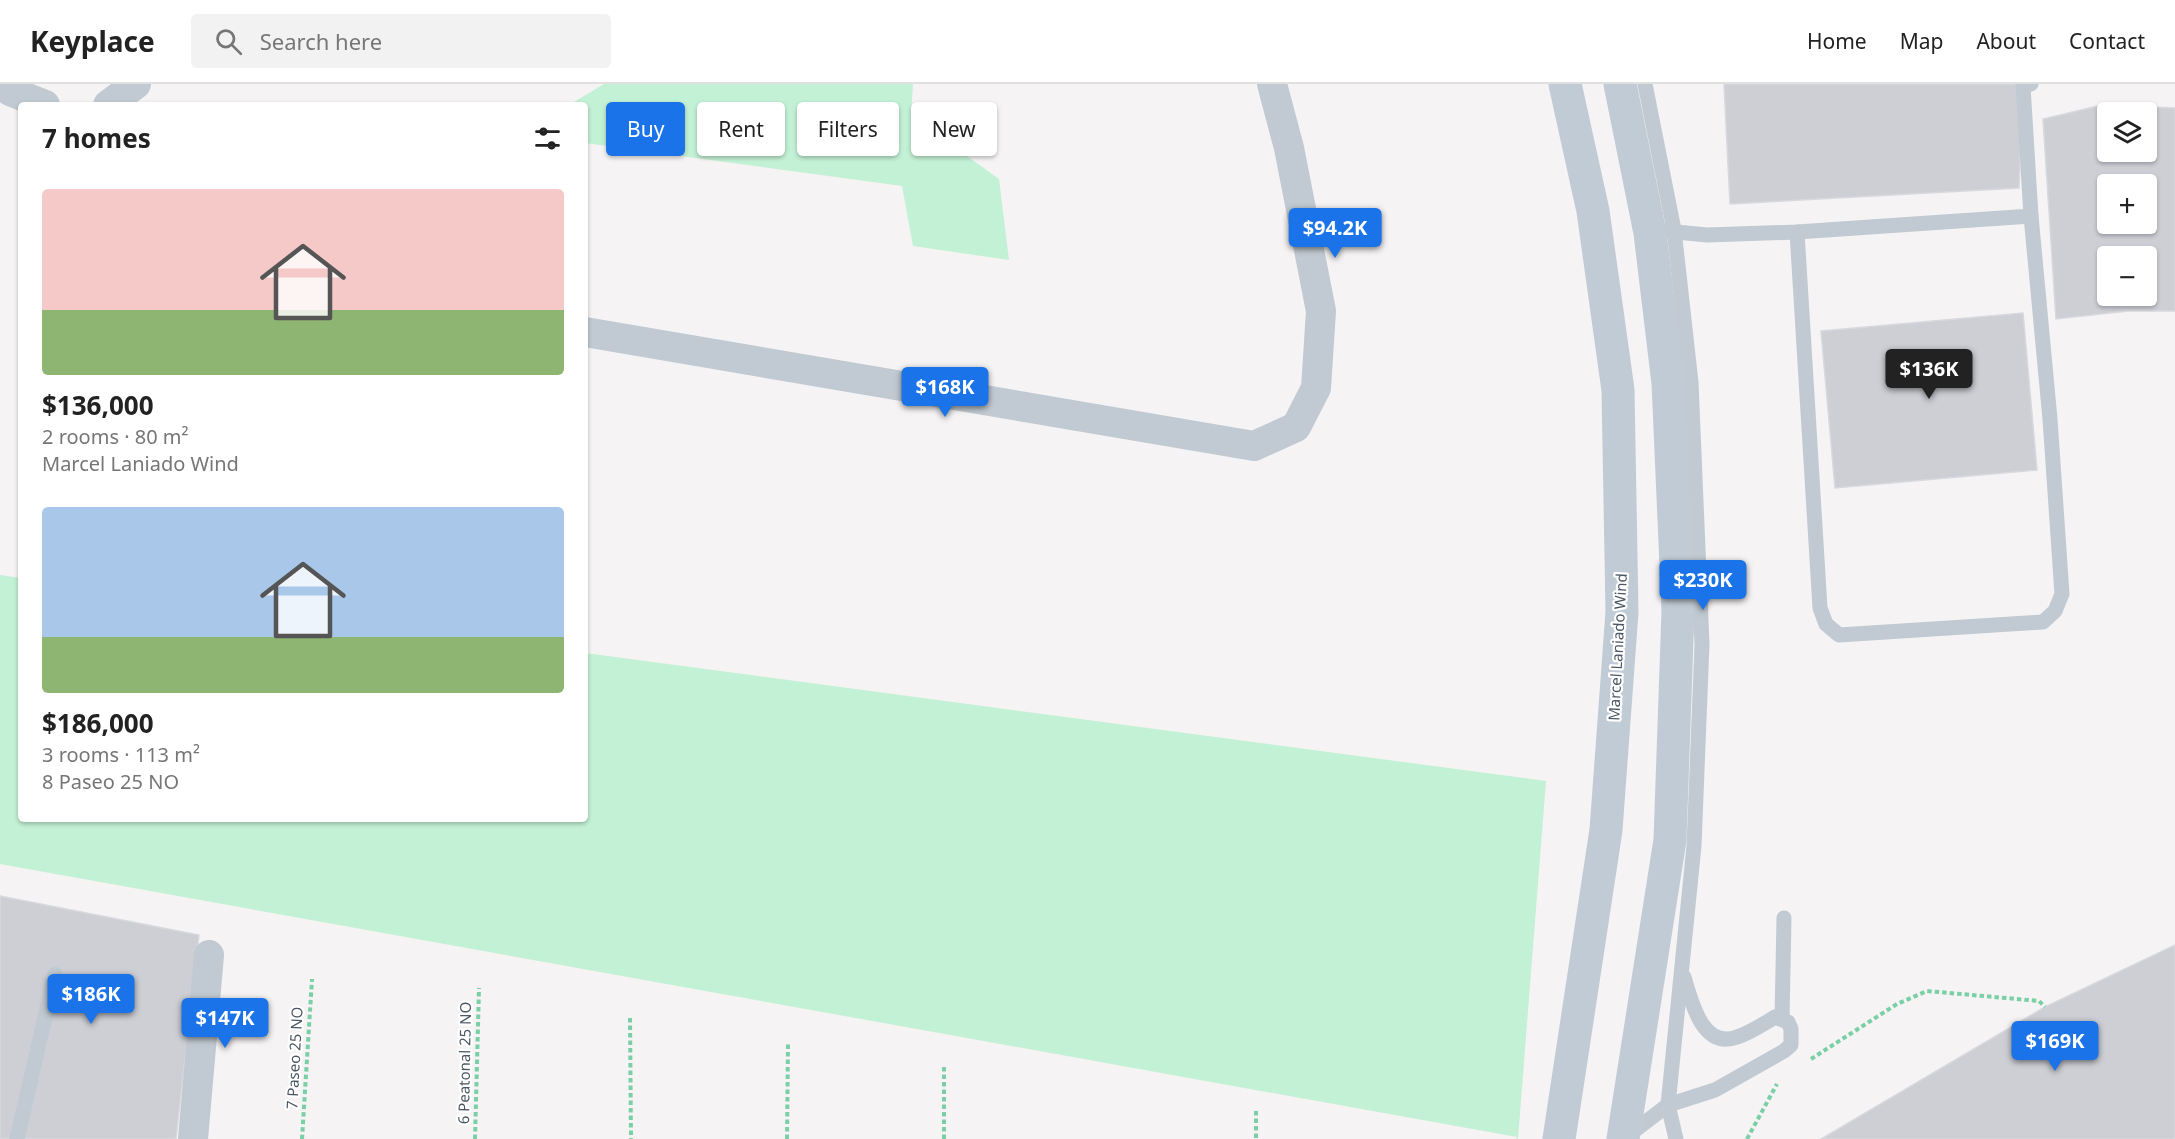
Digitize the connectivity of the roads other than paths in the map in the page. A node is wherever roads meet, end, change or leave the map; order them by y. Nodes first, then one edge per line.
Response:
1 (6, 84) edge
2 (43, 84) edge
3 (136, 84) edge
4 (1272, 84) edge
5 (1565, 84) edge
6 (1620, 84) edge
7 (1646, 84) edge
8 (2031, 84) edge
9 (38, 102) edge
10 (45, 102) edge
11 (112, 102) edge
12 (2031, 216) junction
13 (1662, 231) junction
14 (1797, 232) junction
15 (588, 333) edge
16 (1784, 918) dead end
17 (209, 955) dead end
18 (1682, 970) junction
19 (55, 974) dead end
20 (1782, 1019) junction
21 (1668, 1105) junction
22 (17, 1139) edge
23 (193, 1139) edge
24 (1559, 1139) edge
25 (1623, 1139) edge
26 (1676, 1139) edge

1 - 9 street
2 - 10 street
3 - 11 street
4 - 15 street
5 - 24 main road, Marcel Laniado Wind
6 - 13 main road
7 - 13 lane
8 - 12 lane
12 - 14 lane
12 - 14 lane
13 - 14 lane
13 - 18 lane
13 - 25 main road
16 - 20 lane
17 - 23 street
18 - 20 lane
18 - 21 lane
19 - 22 lane
20 - 21 lane
21 - 25 lane
21 - 26 lane

